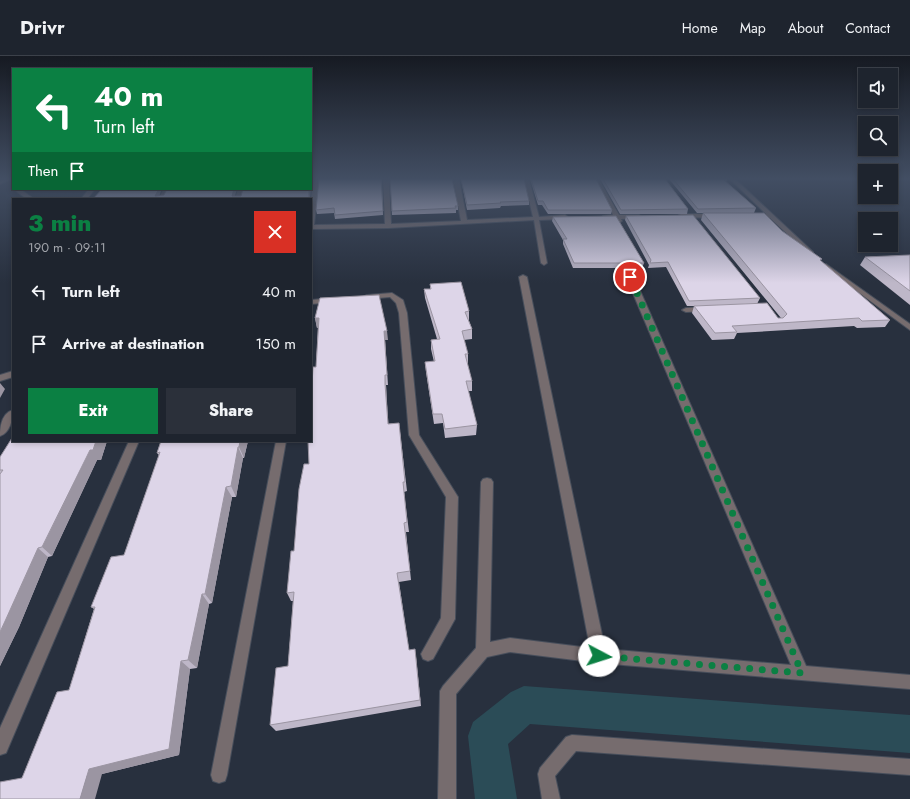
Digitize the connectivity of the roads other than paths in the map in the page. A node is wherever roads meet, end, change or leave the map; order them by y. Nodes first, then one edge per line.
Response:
1 (387, 214) edge
2 (462, 214) edge
3 (535, 214) edge
4 (615, 214) edge
5 (691, 214) edge
6 (768, 214) edge
7 (647, 216) edge
8 (678, 216) edge
9 (693, 216) junction
10 (724, 216) edge
11 (747, 216) edge
12 (770, 216) junction
13 (573, 217) edge
14 (595, 217) edge
15 (617, 217) junction
16 (536, 218) junction
17 (464, 222) junction
18 (698, 222) edge
19 (388, 226) junction
20 (312, 227) edge
21 (624, 229) edge
22 (817, 259) edge
23 (544, 263) dead end
24 (823, 264) edge
25 (523, 277) dead end
26 (630, 277) dead end
27 (355, 298) edge
28 (340, 300) edge
29 (312, 302) edge
30 (710, 309) edge
31 (686, 310) dead end
32 (910, 328) edge
33 (12, 374) edge
34 (0, 378) edge
35 (12, 415) edge
36 (0, 432) edge
37 (134, 442) edge
38 (281, 442) edge
39 (487, 482) dead end
40 (484, 651) junction
41 (428, 654) dead end
42 (599, 656) junction
43 (802, 673) junction
44 (910, 682) edge
45 (0, 747) edge
46 (910, 767) edge
47 (219, 775) dead end
48 (447, 799) edge
49 (551, 799) edge

1 - 19 street
2 - 17 street
3 - 16 street
4 - 15 street
5 - 9 street
6 - 12 street
7 - 15 street
8 - 9 street
9 - 10 street
9 - 18 street
11 - 12 street
12 - 22 street
13 - 16 street
14 - 15 street
15 - 21 street
16 - 17 street
16 - 23 street
17 - 19 street
19 - 20 street
24 - 32 street
25 - 42 street
26 - 43 street
27 - 41 street
28 - 29 street
30 - 31 street
33 - 34 street
35 - 36 street
37 - 45 street
38 - 47 street
39 - 40 street
40 - 42 street
40 - 48 street
42 - 43 street
43 - 44 street
46 - 49 street

